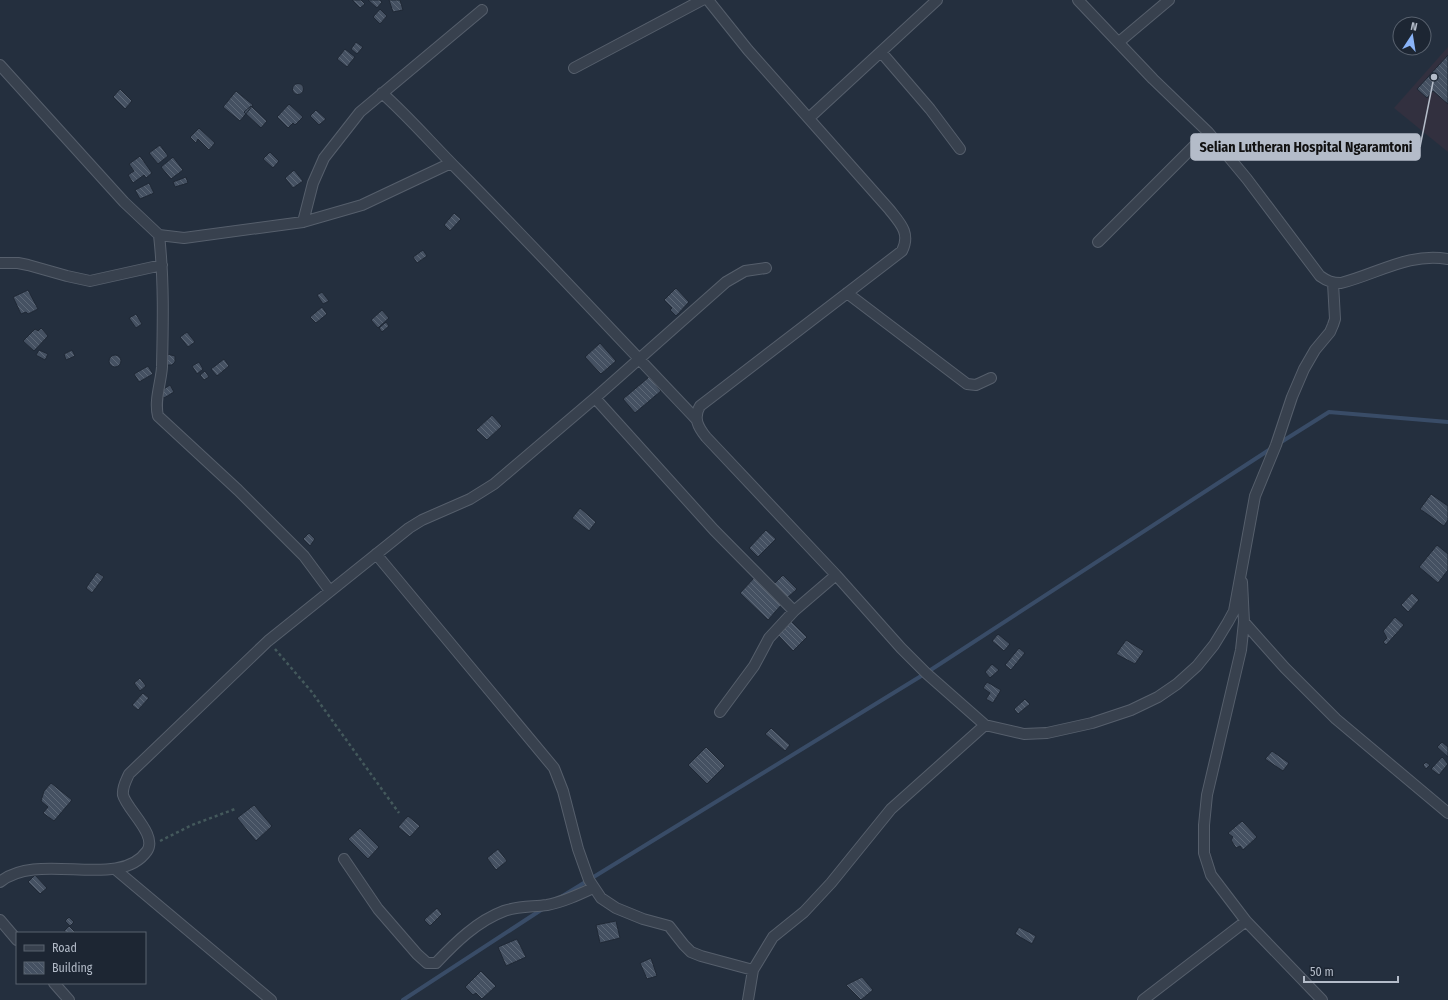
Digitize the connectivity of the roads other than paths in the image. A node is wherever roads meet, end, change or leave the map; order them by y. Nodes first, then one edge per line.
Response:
1 (702, 0) edge
2 (708, 0) edge
3 (937, 0) edge
4 (1078, 0) edge
5 (1170, 0) edge
6 (482, 10) dead end
7 (1119, 42) junction
8 (881, 52) junction
9 (0, 65) edge
10 (574, 68) dead end
11 (382, 93) junction
12 (809, 118) junction
13 (1208, 132) junction
14 (960, 149) dead end
15 (451, 163) junction
16 (303, 222) junction
17 (159, 235) junction
18 (1098, 242) dead end
19 (1448, 260) edge
20 (0, 263) edge
21 (162, 265) junction
22 (766, 268) dead end
23 (1333, 283) junction
24 (847, 293) junction
25 (638, 359) junction
26 (991, 378) dead end
27 (595, 398) junction
28 (696, 419) junction
29 (376, 554) junction
30 (1240, 572) junction
31 (836, 575) junction
32 (330, 591) junction
33 (794, 611) junction
34 (1244, 622) junction
35 (720, 712) dead end
36 (985, 725) junction
37 (1448, 813) edge
38 (344, 859) dead end
39 (115, 870) junction
40 (0, 882) edge
41 (593, 888) junction
42 (0, 920) edge
43 (1246, 921) junction
44 (16, 939) edge
45 (753, 970) junction
46 (55, 984) edge
47 (69, 1000) edge
48 (270, 1000) edge
49 (748, 1000) edge
50 (1143, 1000) edge
51 (1322, 1000) edge

1 - 10 street
2 - 12 street
3 - 8 street
4 - 7 street
5 - 7 street
6 - 11 street
7 - 13 street
8 - 12 street
8 - 14 street
9 - 17 street
11 - 15 street
11 - 16 street
12 - 24 street
13 - 18 street
13 - 23 street
15 - 16 street
15 - 25 street
16 - 17 street
17 - 21 street
19 - 23 street
20 - 21 street
21 - 32 street
22 - 25 street
23 - 30 street
24 - 26 street
24 - 28 street
25 - 27 street
25 - 28 street
27 - 29 street
27 - 33 street
28 - 31 street
29 - 32 street
29 - 41 street
30 - 34 street
30 - 36 street
31 - 33 street
31 - 36 street
32 - 39 street
33 - 35 street
34 - 37 street
34 - 43 street
36 - 45 street
38 - 41 street
39 - 40 street
39 - 48 street
41 - 45 street
42 - 44 street
43 - 50 street
43 - 51 street
45 - 49 street
46 - 47 street

